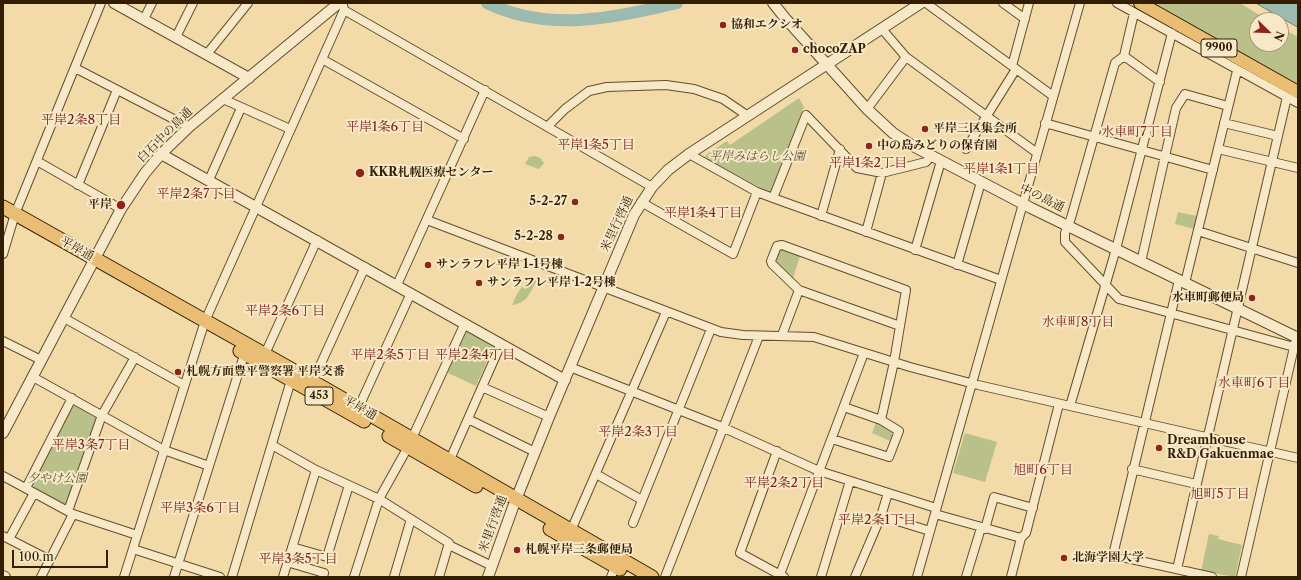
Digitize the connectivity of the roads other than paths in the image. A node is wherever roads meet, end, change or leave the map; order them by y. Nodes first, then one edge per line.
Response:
1 (101, 3) edge
2 (114, 3) edge
3 (152, 3) edge
4 (194, 3) edge
5 (248, 3) edge
6 (773, 3) edge
7 (921, 3) edge
8 (926, 3) edge
9 (1003, 3) edge
10 (1029, 3) edge
11 (1080, 3) edge
12 (1117, 3) edge
13 (342, 5) edge
14 (1137, 8) edge
15 (144, 19) junction
16 (1025, 19) junction
17 (882, 29) junction
18 (1172, 33) junction
19 (176, 37) junction
20 (207, 54) junction
21 (1124, 56) junction
22 (906, 57) junction
23 (322, 59) junction
24 (827, 64) junction
25 (75, 68) junction
26 (1014, 68) junction
27 (1237, 71) junction
28 (249, 78) junction
29 (1160, 82) junction
30 (116, 90) junction
31 (485, 90) junction
32 (1298, 92) edge
33 (1053, 96) junction
34 (1286, 97) junction
35 (223, 99) junction
36 (1298, 103) edge
37 (1228, 106) junction
38 (241, 108) junction
39 (867, 109) junction
40 (748, 116) junction
41 (987, 116) junction
42 (1045, 123) junction
43 (1224, 123) junction
44 (189, 127) junction
45 (547, 127) junction
46 (290, 129) junction
47 (1278, 136) junction
48 (1094, 137) junction
49 (464, 139) junction
50 (840, 149) junction
51 (966, 149) dead end
52 (1218, 149) junction
53 (1142, 151) junction
54 (1037, 153) junction
55 (161, 154) junction
56 (689, 154) junction
57 (931, 156) junction
58 (1165, 157) junction
59 (941, 161) junction
60 (37, 162) junction
61 (1272, 162) junction
62 (1298, 168) edge
63 (1213, 170) junction
64 (882, 173) junction
65 (209, 180) junction
66 (981, 182) junction
67 (78, 185) junction
68 (652, 187) junction
69 (757, 192) junction
70 (773, 198) junction
71 (641, 202) junction
72 (1023, 204) junction
73 (256, 206) junction
74 (3, 207) edge
75 (121, 209) junction
76 (821, 216) junction
77 (11, 218) edge
78 (427, 220) junction
79 (1068, 226) junction
80 (1198, 231) junction
81 (866, 232) junction
82 (317, 240) junction
83 (1252, 248) junction
84 (1116, 249) junction
85 (916, 250) junction
86 (3, 254) edge
87 (93, 262) junction
88 (1141, 262) junction
89 (1298, 263) edge
90 (957, 265) junction
91 (365, 267) junction
92 (1001, 280) junction
93 (1182, 281) junction
94 (397, 285) junction
95 (1104, 286) junction
96 (603, 287) junction
97 (799, 290) junction
98 (411, 293) junction
99 (1237, 308) junction
100 (666, 312) junction
101 (1170, 312) junction
102 (64, 318) junction
103 (465, 323) junction
104 (203, 325) junction
105 (900, 326) junction
106 (711, 329) junction
107 (1232, 330) junction
108 (782, 335) junction
109 (759, 336) junction
110 (3, 340) edge
111 (1296, 340) edge
112 (501, 344) junction
113 (246, 349) junction
114 (864, 353) junction
115 (265, 354) junction
116 (135, 357) junction
117 (41, 360) junction
118 (894, 362) junction
119 (570, 368) junction
120 (293, 375) junction
121 (32, 377) junction
122 (565, 380) junction
123 (312, 381) junction
124 (972, 384) junction
125 (184, 385) junction
126 (482, 387) junction
127 (630, 392) junction
128 (72, 398) junction
129 (1059, 404) junction
130 (1070, 406) junction
131 (844, 407) junction
132 (679, 410) junction
133 (356, 412) junction
134 (102, 415) junction
135 (549, 417) junction
136 (468, 419) junction
137 (881, 420) junction
138 (1143, 423) junction
139 (722, 427) junction
140 (3, 433) edge
141 (1207, 437) junction
142 (832, 439) junction
143 (410, 443) junction
144 (272, 445) junction
145 (164, 450) junction
146 (777, 451) junction
147 (535, 452) junction
148 (1270, 452) junction
149 (1298, 458) edge
150 (447, 464) junction
151 (209, 466) junction
152 (1132, 469) junction
153 (316, 470) junction
154 (819, 471) junction
155 (596, 474) junction
156 (3, 476) edge
157 (850, 481) junction
158 (1196, 484) junction
159 (349, 485) junction
160 (26, 488) junction
161 (34, 493) junction
162 (888, 493) junction
163 (379, 499) junction
164 (642, 500) junction
165 (515, 503) junction
166 (1032, 508) junction
167 (936, 511) junction
168 (71, 513) junction
169 (881, 516) junction
170 (411, 519) junction
171 (633, 523) dead end
172 (983, 528) junction
173 (930, 531) junction
174 (137, 534) junction
175 (569, 535) junction
176 (6, 538) edge
177 (1021, 538) junction
178 (449, 545) junction
179 (133, 548) junction
180 (292, 548) junction
181 (50, 560) junction
182 (288, 562) junction
183 (178, 563) junction
184 (615, 567) edge
185 (1177, 569) junction
186 (491, 574) edge
187 (42, 575) edge
188 (781, 576) edge
189 (51, 577) edge
190 (124, 577) edge
191 (174, 577) edge
192 (220, 577) edge
193 (232, 577) edge
194 (282, 577) edge
195 (323, 577) edge
196 (354, 577) edge
197 (394, 577) edge
198 (439, 577) edge
199 (634, 577) edge
200 (652, 577) edge
201 (665, 577) edge
202 (821, 577) edge
203 (855, 577) edge
204 (917, 577) edge
205 (966, 577) edge
206 (1011, 577) edge
207 (1212, 577) edge
208 (1241, 577) edge

1 - 25 street
2 - 15 street
3 - 15 street
4 - 19 street
5 - 20 street
6 - 24 street, 中の島通
7 - 17 street, 米里行啓通
8 - 26 street
9 - 16 street
10 - 16 street
11 - 33 street
12 - 14 street
13 - 23 street
13 - 28 street, 白石中の島通
13 - 31 street
14 - 18 street
14 - 21 street
14 - 32 main road, 9900
15 - 19 street
16 - 26 street
17 - 22 street
17 - 24 street, 米里行啓通
18 - 27 street
18 - 29 street
19 - 20 street
20 - 28 street
21 - 29 street
21 - 48 street
22 - 39 street
22 - 41 street
23 - 46 street
23 - 49 street
24 - 39 street, 中の島通
24 - 40 street, 米里行啓通
25 - 30 street
25 - 60 street
26 - 33 street
26 - 41 street
27 - 34 street
27 - 37 street
28 - 35 street, 白石中の島通
29 - 53 street
30 - 44 street
30 - 67 street
31 - 45 street
31 - 49 street
33 - 42 street
34 - 36 street
34 - 47 street
35 - 38 street
35 - 44 street, 白石中の島通
37 - 43 street
37 - 58 street
38 - 46 street
38 - 65 street
39 - 57 street, 中の島通
40 - 45 street
40 - 56 street, 米里行啓通
41 - 51 street
41 - 54 street
42 - 48 street
42 - 54 street
43 - 47 street
43 - 52 street
44 - 55 street, 白石中の島通
45 - 68 street
46 - 73 street
47 - 61 street
48 - 53 street
48 - 79 street
49 - 78 street
50 - 64 street
50 - 70 street
50 - 76 street
52 - 61 street
52 - 63 street
53 - 58 street
53 - 84 street
54 - 72 street
55 - 65 street
55 - 75 street, 白石中の島通
56 - 68 street, 米里行啓通
56 - 69 street
57 - 59 street, 中の島通
57 - 64 street
58 - 63 street
58 - 88 street
59 - 66 street, 中の島通
59 - 85 street
60 - 67 street
60 - 77 street
61 - 62 street
61 - 83 street
63 - 80 street
64 - 81 street
65 - 73 street
66 - 72 street, 中の島通
66 - 90 street
67 - 75 street
68 - 71 street, 米里行啓通
69 - 70 street
69 - 71 street
70 - 76 street
71 - 96 street, 米里行啓通
72 - 79 street, 中の島通
72 - 92 street
73 - 82 street
73 - 104 street
74 - 77 highway, 平岸通 / 453
75 - 87 street, 白石中の島通
76 - 81 street
77 - 86 street
77 - 87 highway, 平岸通 / 453
78 - 94 street
78 - 96 street
79 - 84 street, 中の島通
79 - 95 street
80 - 83 street
80 - 93 street
81 - 85 street
82 - 91 street
82 - 115 street
83 - 89 street
83 - 99 street
84 - 88 street, 中の島通
84 - 95 street
85 - 90 street
87 - 102 street, 白石中の島通
87 - 104 highway, 平岸通 / 453
88 - 93 street, 中の島通
90 - 92 street
91 - 94 street
91 - 123 street
92 - 124 street
93 - 99 street, 中の島通
93 - 101 street
94 - 98 street
95 - 101 street
95 - 130 street
96 - 100 street
96 - 119 street, 米里行啓通
97 - 105 street
97 - 105 street
97 - 108 street
98 - 103 street
98 - 133 street
99 - 107 street
99 - 111 street, 中の島通
100 - 106 street
100 - 127 street
101 - 107 street
101 - 138 street
102 - 116 street
102 - 117 street, 白石中の島通
103 - 112 street
103 - 143 street
104 - 113 highway, 平岸通 / 453
104 - 125 street
105 - 118 street
106 - 109 street
106 - 132 street
107 - 111 street
107 - 141 street
108 - 109 street
108 - 114 street
109 - 139 street
110 - 117 street
111 - 148 street
112 - 122 street
112 - 126 street
113 - 115 highway, 平岸通 / 453
113 - 120 highway, 平岸通 / 453
113 - 151 street
114 - 118 street
114 - 131 street
115 - 120 highway, 平岸通 / 453
116 - 125 street
116 - 134 street
117 - 121 street, 白石中の島通
118 - 124 street
118 - 137 street
119 - 122 street, 米里行啓通
119 - 127 street
120 - 123 highway, 平岸通 / 453
120 - 133 highway, 平岸通 / 453
120 - 144 street
121 - 128 street
121 - 140 street, 白石中の島通
122 - 135 street, 米里行啓通
123 - 133 highway, 平岸通 / 453
124 - 129 street
124 - 167 street
125 - 145 street
126 - 135 street
126 - 136 street
127 - 132 street
127 - 155 street
128 - 134 street
128 - 160 street
129 - 130 street
129 - 166 street
130 - 138 street
131 - 137 street
131 - 142 street
132 - 139 street
132 - 164 street
133 - 143 highway, 平岸通 / 453
134 - 145 street
134 - 168 street
135 - 147 street, 米里行啓通
136 - 147 street
136 - 150 street
137 - 142 street
138 - 141 street
138 - 152 street
139 - 146 street
139 - 201 street
141 - 148 street
141 - 158 street
142 - 154 street
143 - 150 highway, 平岸通 / 453
143 - 163 street
144 - 153 street
144 - 193 street
145 - 151 street
145 - 174 street
146 - 154 street
146 - 188 street
147 - 165 street, 米里行啓通
148 - 149 street
148 - 208 street
150 - 165 highway, 平岸通 / 453
151 - 183 street
152 - 158 street
152 - 185 street
153 - 159 street
153 - 180 street
154 - 157 street
154 - 188 street
155 - 164 street
155 - 175 street
156 - 160 street
157 - 162 street
157 - 202 street
158 - 185 street
159 - 163 street
159 - 180 street
160 - 161 street
161 - 168 street
161 - 176 street
162 - 167 street
162 - 169 street
163 - 170 street
163 - 196 street
164 - 171 street
165 - 175 highway, 平岸通 / 453
165 - 186 street, 米里行啓通
166 - 172 street
166 - 177 street
167 - 172 street
167 - 173 street
168 - 174 street
168 - 181 street
169 - 173 street
169 - 203 street
170 - 178 street
170 - 197 street
172 - 177 street
172 - 205 street
173 - 204 street
174 - 179 street
175 - 184 highway, 平岸通 / 453
176 - 181 street
177 - 206 street
178 - 186 street
178 - 198 street
179 - 183 street
179 - 190 street
180 - 182 street
181 - 187 street
182 - 194 street
182 - 195 street
183 - 191 street
183 - 192 street
184 - 199 highway, 平岸通 / 453
184 - 200 highway, 平岸通 / 453
185 - 207 street
187 - 189 street

